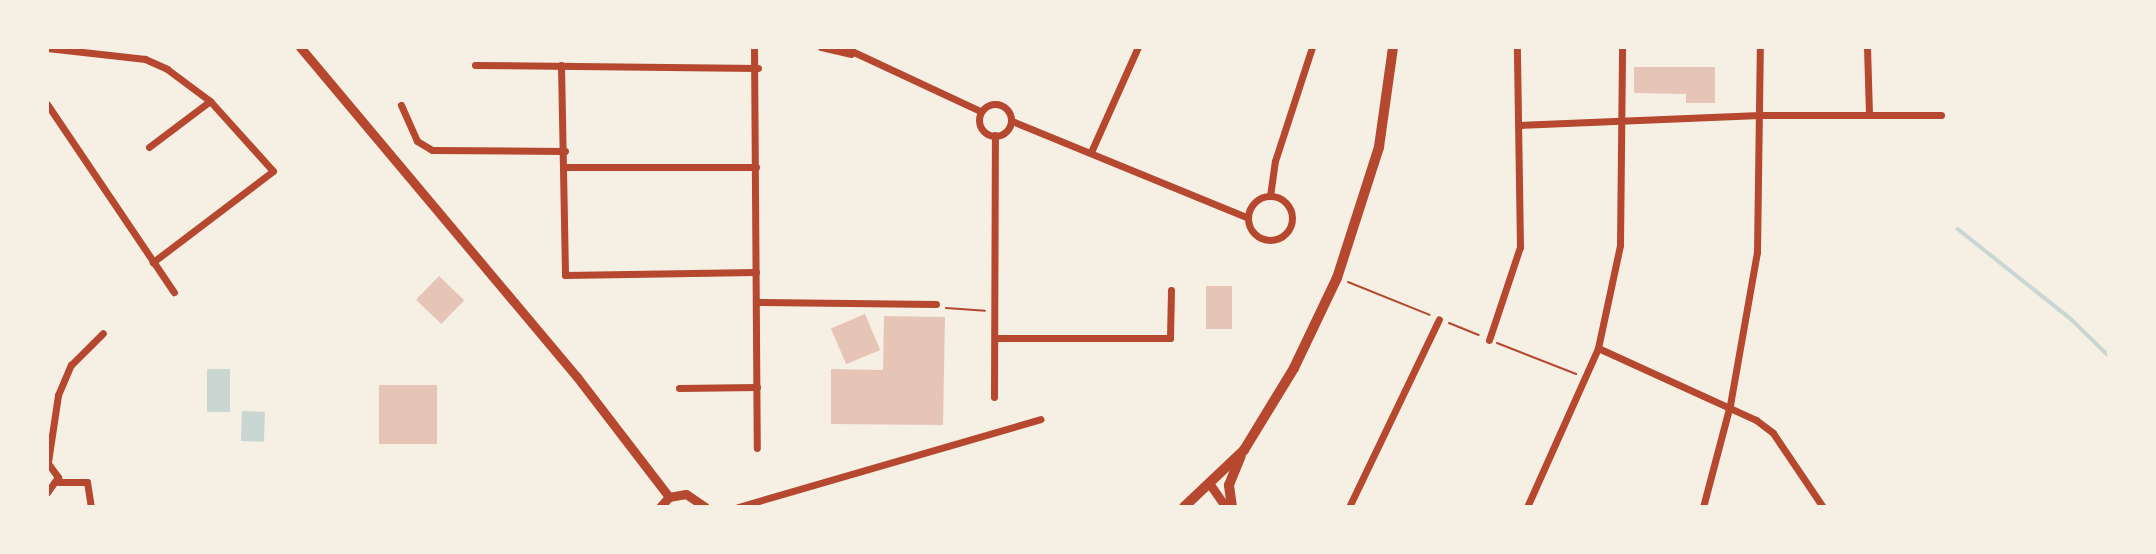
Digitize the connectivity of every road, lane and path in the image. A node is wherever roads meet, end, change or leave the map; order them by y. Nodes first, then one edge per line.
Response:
1 (300, 47) edge
2 (754, 47) edge
3 (821, 47) edge
4 (843, 47) edge
5 (1138, 47) edge
6 (1312, 47) edge
7 (1393, 47) edge
8 (1517, 47) edge
9 (1622, 47) edge
10 (1760, 47) edge
11 (1867, 47) edge
12 (47, 48) edge
13 (866, 58) junction
14 (475, 65) dead end
15 (561, 65) junction
16 (758, 68) junction
17 (210, 101) junction
18 (47, 104) edge
19 (401, 104) dead end
20 (980, 111) junction
21 (1760, 115) junction
22 (1869, 115) junction
23 (1941, 115) dead end
24 (1623, 120) junction
25 (1012, 121) junction
26 (1520, 125) junction
27 (995, 135) junction
28 (149, 147) dead end
29 (565, 151) junction
30 (1091, 152) junction
31 (565, 167) junction
32 (756, 167) junction
33 (1270, 196) junction
34 (1248, 218) junction
35 (153, 262) junction
36 (756, 272) junction
37 (1337, 278) junction
38 (1171, 290) dead end
39 (174, 292) dead end
40 (756, 302) junction
41 (936, 304) joint
42 (988, 319) dead end
43 (1439, 319) junction
44 (103, 333) dead end
45 (996, 338) junction
46 (1489, 340) junction
47 (1598, 348) junction
48 (1586, 377) junction
49 (757, 387) junction
50 (679, 388) dead end
51 (994, 397) dead end
52 (1730, 405) junction
53 (1040, 419) dead end
54 (757, 448) dead end
55 (1244, 450) junction
56 (48, 462) edge
57 (58, 482) junction
58 (1209, 483) junction
59 (47, 493) edge
60 (670, 497) junction
61 (91, 507) edge
62 (660, 507) edge
63 (705, 507) edge
64 (738, 507) edge
65 (1184, 507) edge
66 (1226, 507) edge
67 (1232, 507) edge
68 (1349, 507) edge
69 (1527, 507) edge
70 (1703, 507) edge
71 (1823, 507) edge

1 - 60 street
2 - 16 street
3 - 13 street
4 - 13 street
5 - 30 street
6 - 33 street
7 - 37 main road
8 - 26 street
9 - 24 street
10 - 21 street
11 - 22 street
12 - 17 street
13 - 20 street
14 - 15 street
15 - 16 street
15 - 29 street
16 - 32 street
17 - 28 street
17 - 35 street
18 - 35 street
19 - 29 street
20 - 25 street
20 - 27 street
21 - 22 street
21 - 24 street
21 - 52 street
22 - 23 street
24 - 26 street
24 - 47 street
25 - 27 street
25 - 30 street
26 - 46 street
27 - 45 street
29 - 31 street
30 - 34 street
31 - 32 street
31 - 36 street
32 - 36 street
33 - 34 street
33 - 34 street
35 - 39 street
36 - 40 street
37 - 43 path
37 - 55 main road
38 - 45 street
40 - 41 street
40 - 49 street
41 - 42 path
43 - 46 path
43 - 68 street
44 - 56 street
45 - 51 street
46 - 48 path
47 - 48 street
47 - 52 street
48 - 69 street
49 - 50 street
49 - 54 street
52 - 70 street
52 - 71 street
53 - 64 street
55 - 58 main road
55 - 67 main road
56 - 57 street
57 - 59 street
57 - 61 street
58 - 65 main road
58 - 66 street
60 - 62 street
60 - 63 street

